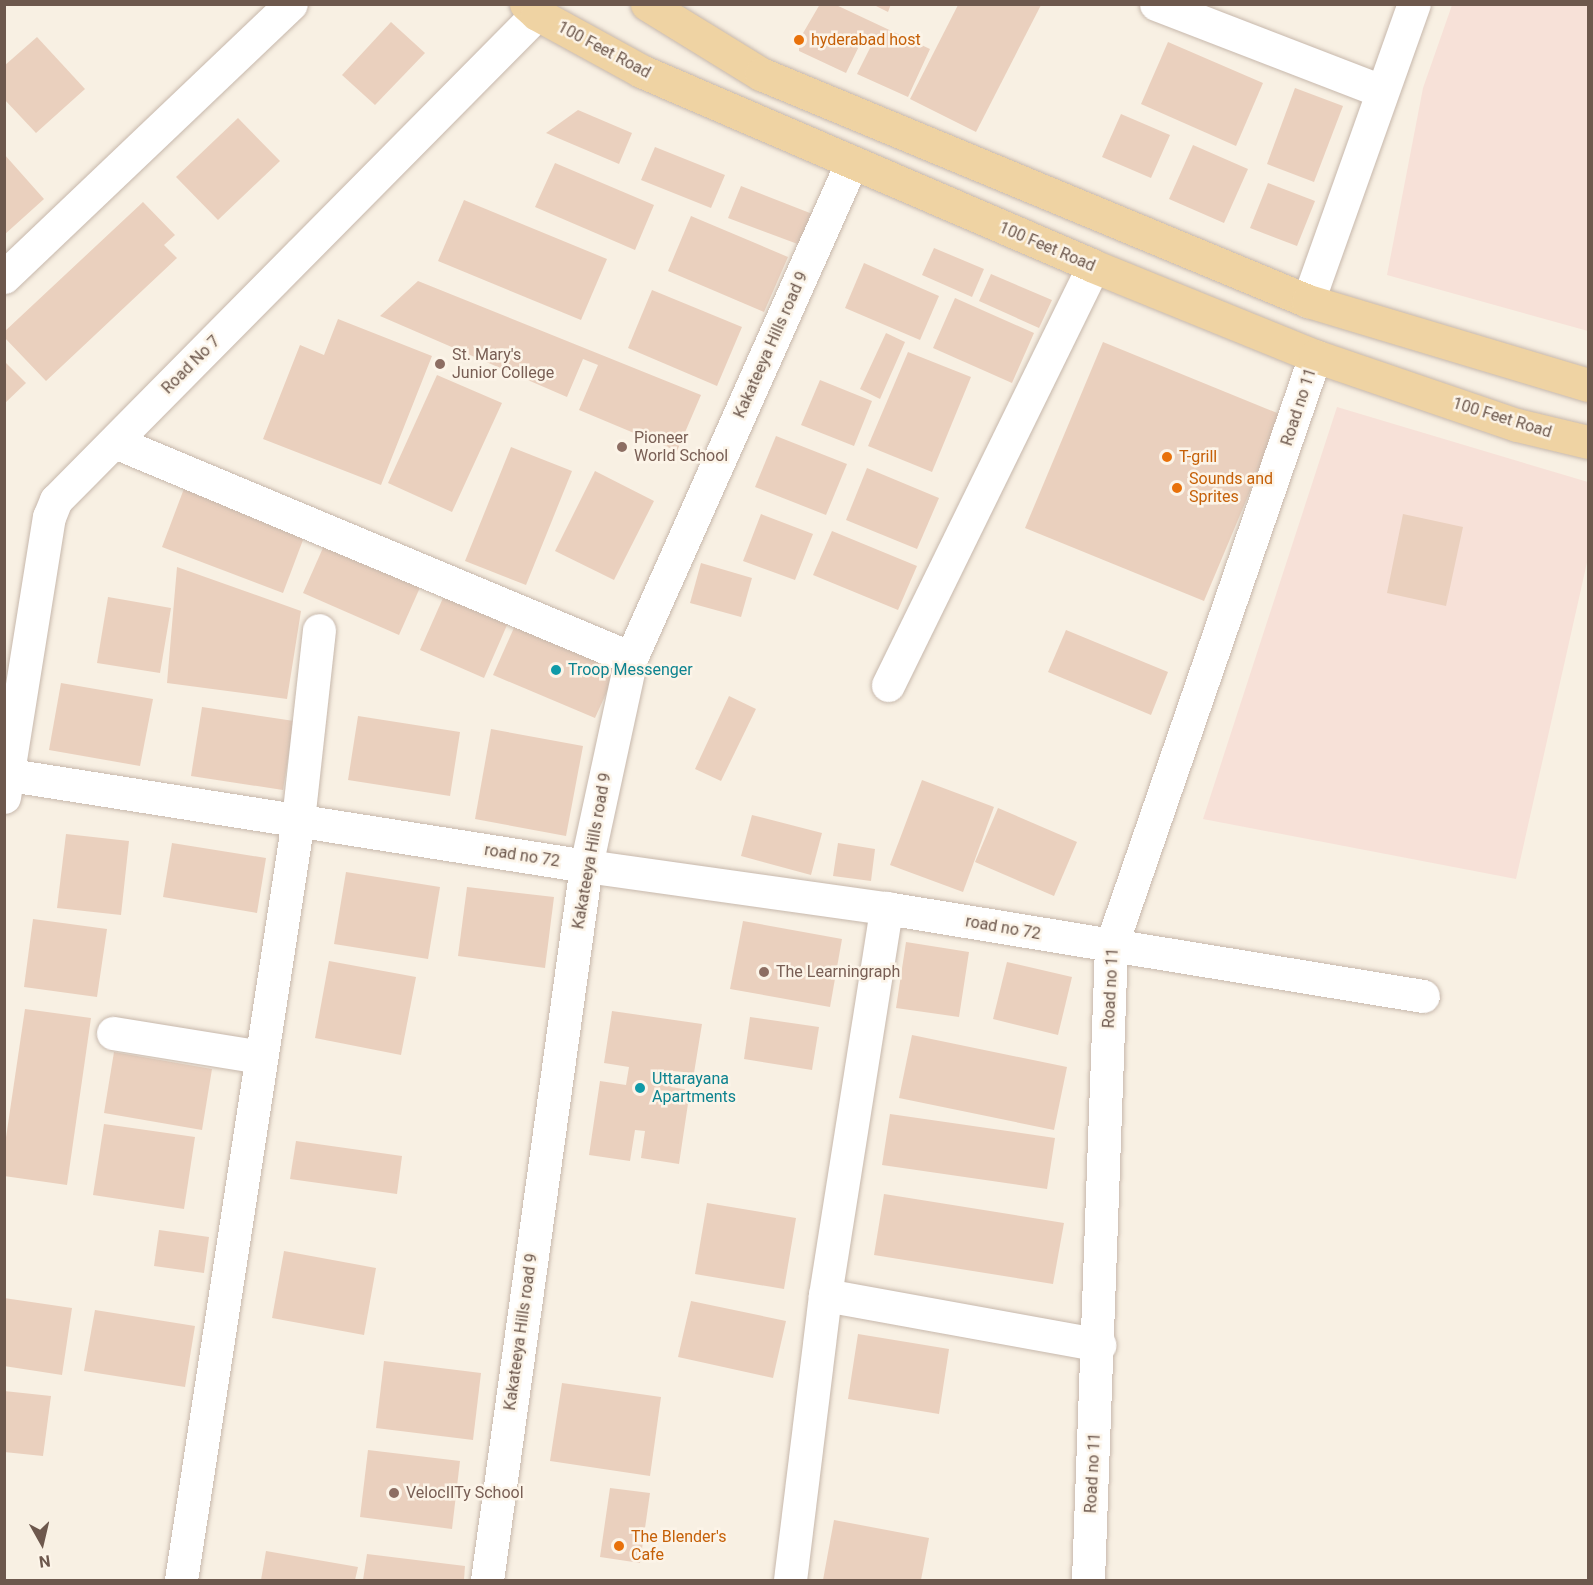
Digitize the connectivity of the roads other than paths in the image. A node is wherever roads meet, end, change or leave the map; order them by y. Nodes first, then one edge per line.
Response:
1 (291, 4) edge
2 (647, 4) edge
3 (1156, 4) edge
4 (1414, 4) edge
5 (532, 9) edge
6 (1382, 92) junction
7 (851, 164) junction
8 (1093, 266) junction
9 (4, 277) edge
10 (1308, 301) junction
11 (1316, 356) junction
12 (1588, 385) edge
13 (115, 442) junction
14 (1588, 442) edge
15 (319, 630) dead end
16 (632, 658) junction
17 (888, 685) dead end
18 (6, 781) edge
19 (298, 820) junction
20 (586, 866) junction
21 (886, 908) junction
22 (1111, 946) junction
23 (1423, 996) dead end
24 (113, 1033) dead end
25 (261, 1057) junction
26 (825, 1295) junction
27 (1099, 1345) junction
28 (181, 1581) edge
29 (487, 1581) edge
30 (790, 1581) edge
31 (1088, 1581) edge

1 - 9 street
2 - 10 main road
3 - 6 street
4 - 6 street
5 - 7 main road, 100 Feet Road
5 - 13 street, Road No 7
6 - 10 street
7 - 8 main road, 100 Feet Road
7 - 16 street, Kakateeya Hills road 9
8 - 11 main road, 100 Feet Road
8 - 17 street
10 - 12 main road
11 - 14 main road, 100 Feet Road
11 - 22 street, Road no 11
13 - 16 street
13 - 18 street, Road No 7
15 - 19 street
16 - 20 street, Kakateeya Hills road 9
18 - 19 street, road no 72
19 - 20 street, road no 72
19 - 25 street
20 - 21 street, road no 72
20 - 29 street, Kakateeya Hills road 9
21 - 22 street, road no 72
21 - 26 street
22 - 23 street, road no 72
22 - 27 street, Road no 11
24 - 25 street
25 - 28 street
26 - 27 street
26 - 30 street
27 - 31 street, Road no 11

